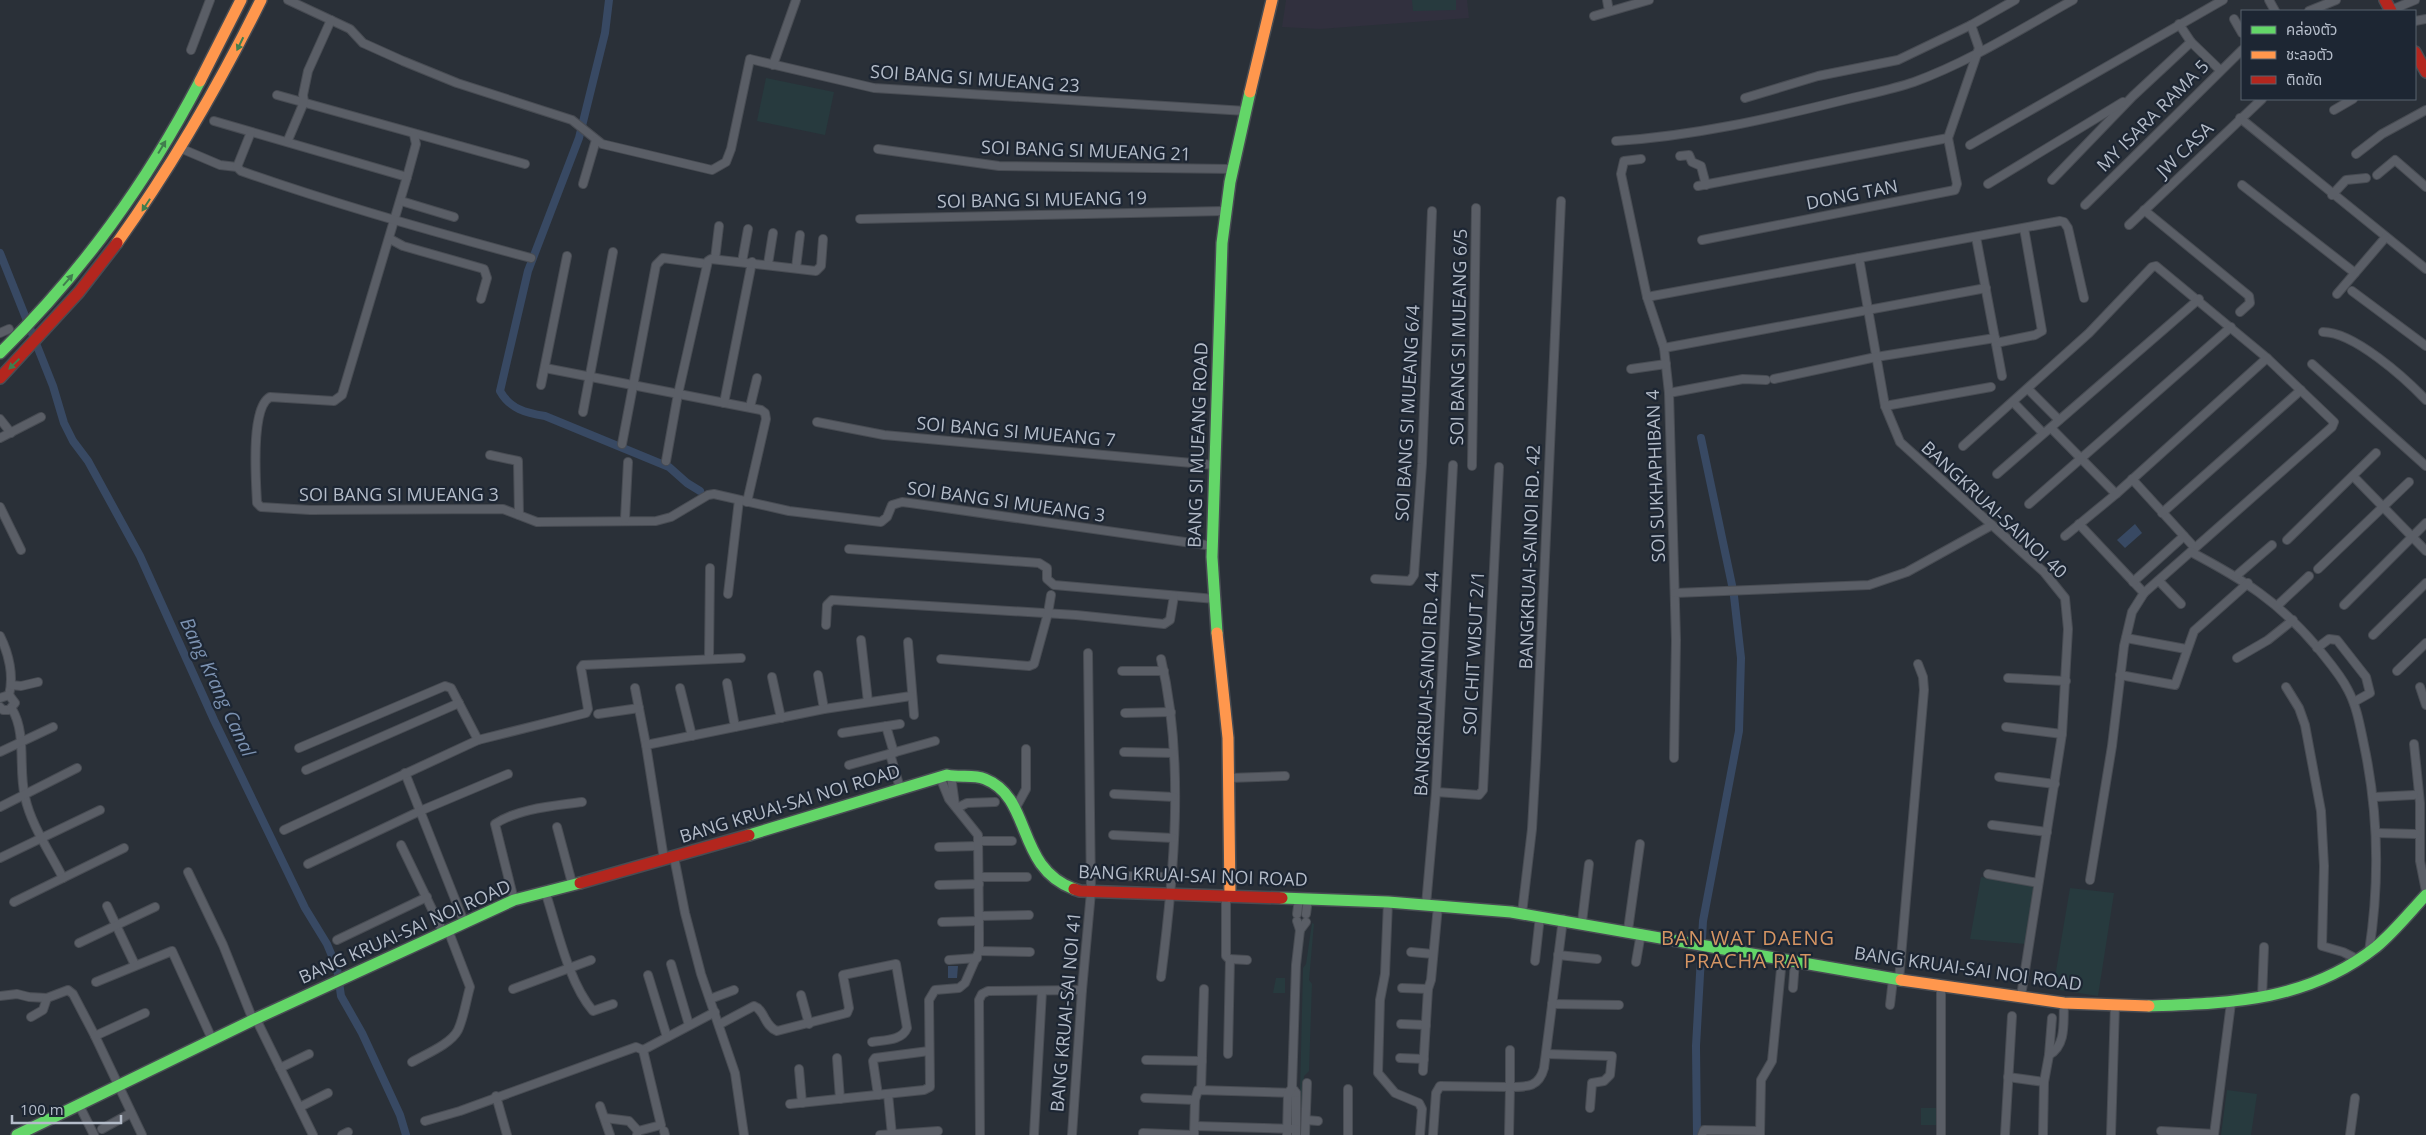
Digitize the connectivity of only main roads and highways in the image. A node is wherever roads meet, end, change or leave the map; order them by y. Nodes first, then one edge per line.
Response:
1 (241, 0) edge
2 (261, 0) edge
3 (1272, 0) edge
4 (2416, 54) edge
5 (2421, 67) edge
6 (0, 353) edge
7 (0, 378) edge
8 (2426, 895) edge
9 (1228, 896) junction
10 (17, 1135) edge

6 -> 1 main road
2 -> 7 main road
3 - 9 main road, BANG SI MUEANG ROAD
4 - 5 main road
8 - 9 main road, BANG KRUAI-SAI NOI ROAD
9 - 10 main road, BANG KRUAI-SAI NOI ROAD

